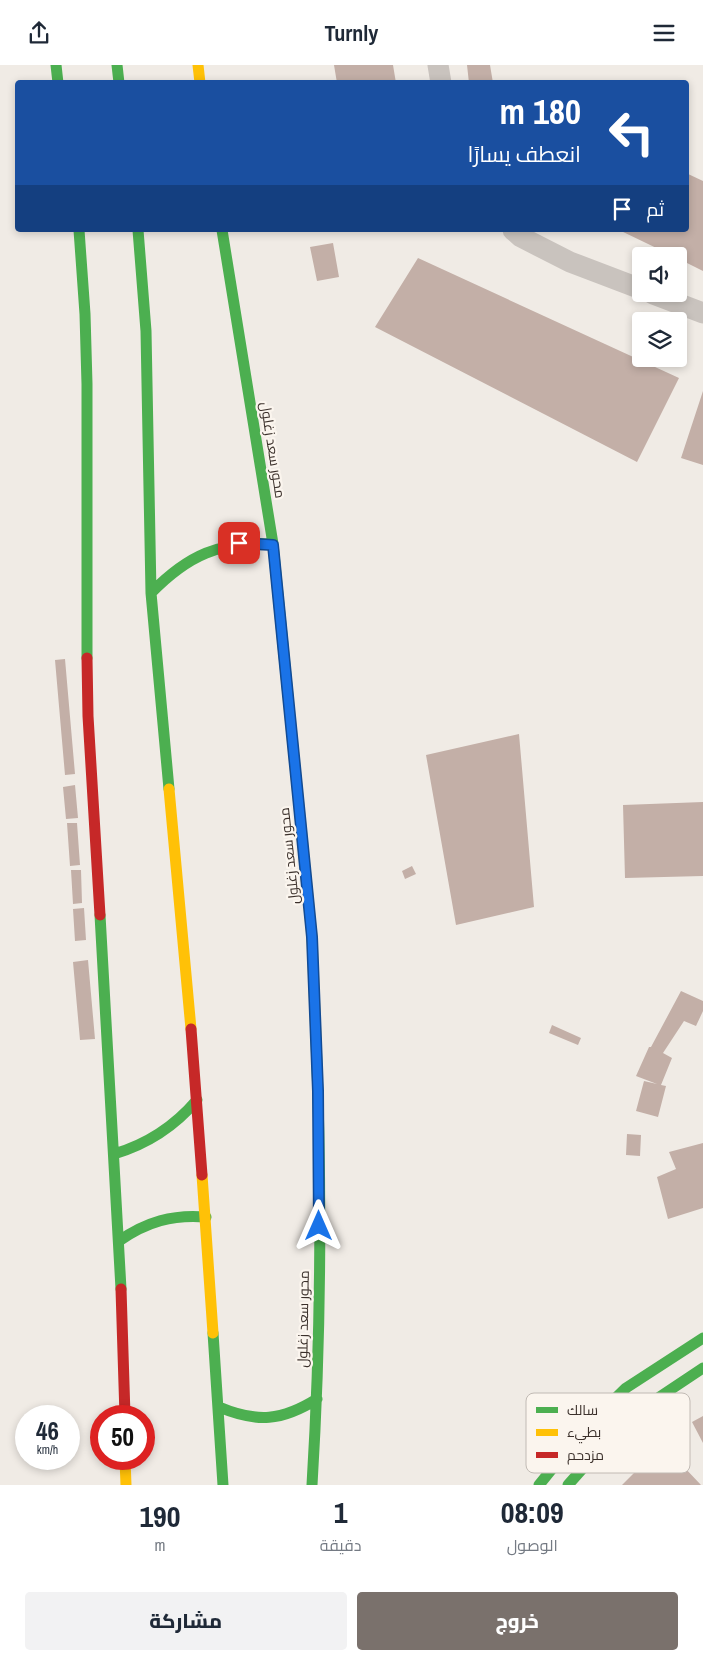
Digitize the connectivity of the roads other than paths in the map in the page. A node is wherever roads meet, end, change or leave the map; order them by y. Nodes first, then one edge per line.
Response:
1 (56, 65) edge
2 (117, 65) edge
3 (198, 65) edge
4 (438, 65) edge
5 (58, 80) edge
6 (119, 80) edge
7 (200, 80) edge
8 (440, 80) edge
9 (79, 232) edge
10 (138, 232) edge
11 (222, 232) edge
12 (515, 232) edge
13 (632, 286) edge
14 (674, 302) edge
15 (703, 313) edge
16 (273, 545) junction
17 (151, 593) junction
18 (197, 1100) junction
19 (114, 1154) junction
20 (206, 1217) junction
21 (119, 1241) junction
22 (703, 1338) edge
23 (703, 1368) edge
24 (621, 1393) edge
25 (666, 1393) edge
26 (317, 1399) junction
27 (125, 1405) edge
28 (219, 1407) junction
29 (126, 1470) edge
30 (548, 1473) edge
31 (579, 1473) edge
32 (126, 1485) edge
33 (223, 1485) edge
34 (312, 1485) edge
35 (540, 1485) edge
36 (568, 1485) edge

1 - 5 main road
2 - 6 main road
3 - 7 main road
4 - 8 street
9 - 19 main road
10 - 17 main road
11 - 16 main road, محور سعد زغلول
12 - 13 street
14 - 15 street
16 - 17 main road
16 - 26 main road, محور سعد زغلول
17 - 18 main road
18 - 19 main road
18 - 20 main road
19 - 21 main road
20 - 21 main road
20 - 28 main road
21 - 27 main road
22 - 24 main road
23 - 25 main road
26 - 28 main road
26 - 34 main road, محور سعد زغلول
28 - 33 main road
29 - 32 main road
30 - 35 main road
31 - 36 main road

